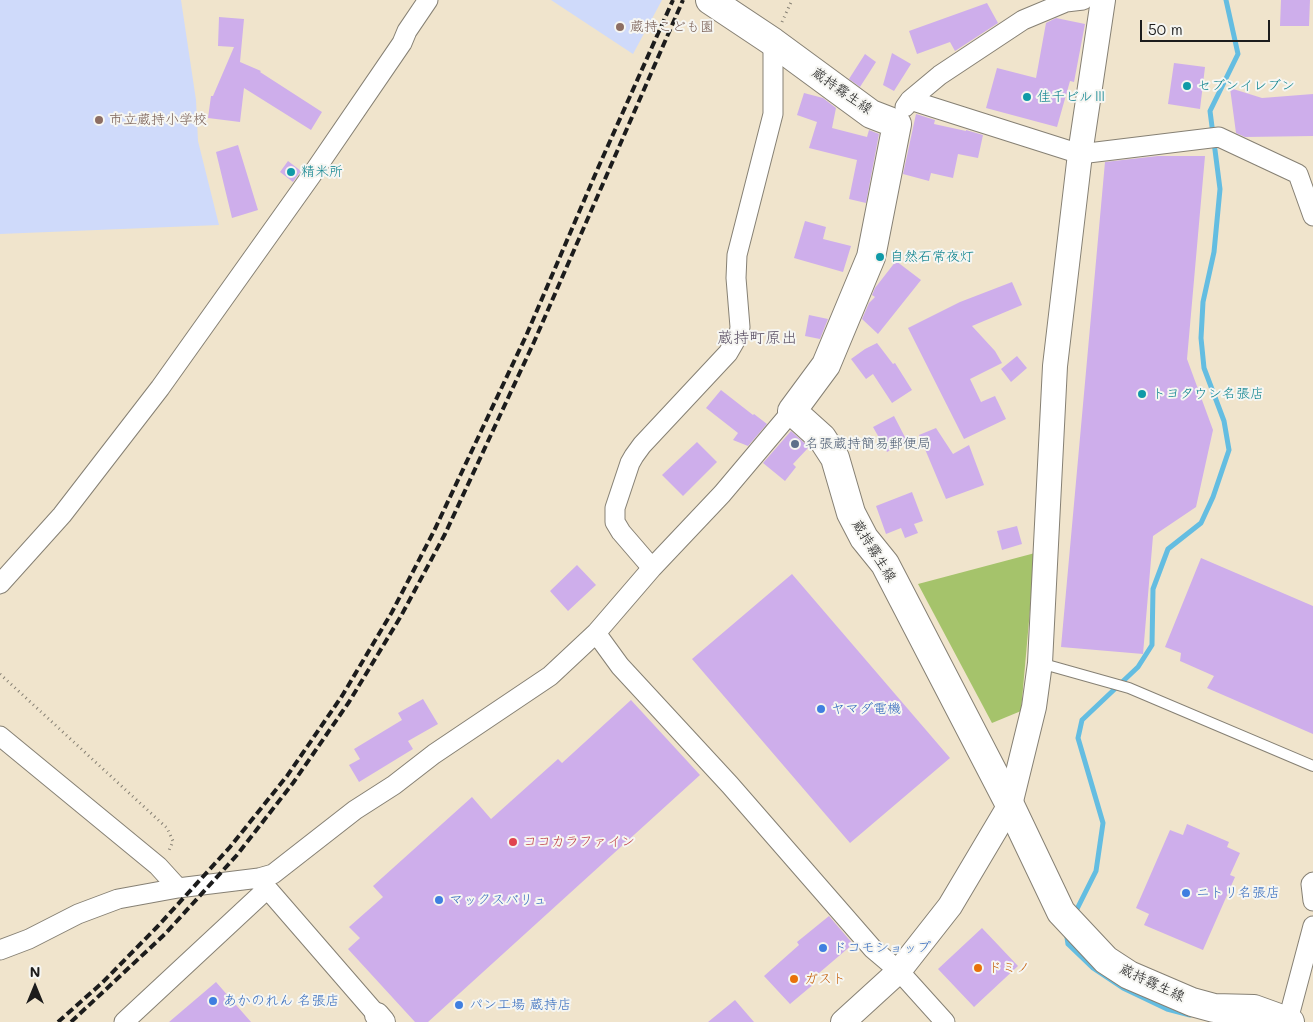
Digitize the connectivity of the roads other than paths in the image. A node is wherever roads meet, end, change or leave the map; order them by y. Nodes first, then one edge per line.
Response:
1 (428, 0) edge
2 (710, 0) edge
3 (1083, 0) edge
4 (1103, 0) edge
5 (773, 42) junction
6 (910, 100) junction
7 (897, 124) junction
8 (1080, 154) junction
9 (1313, 216) edge
10 (792, 411) junction
11 (652, 568) junction
12 (0, 584) edge
13 (596, 632) junction
14 (1040, 663) junction
15 (0, 736) edge
16 (1313, 766) edge
17 (1010, 804) junction
18 (1313, 882) edge
19 (263, 883) junction
20 (178, 888) junction
21 (1313, 901) edge
22 (1313, 926) edge
23 (0, 950) edge
24 (899, 970) junction
25 (380, 1019) edge
26 (1279, 1020) edge
27 (124, 1022) edge
28 (843, 1022) edge
29 (946, 1022) edge

1 - 12 street
2 - 5 main road, 蔵持霧生線
3 - 6 street
4 - 8 street
5 - 7 main road, 蔵持霧生線
5 - 11 street
6 - 7 street
6 - 8 street
7 - 10 main road
8 - 9 street
8 - 14 street
10 - 11 street
10 - 17 main road, 蔵持霧生線
11 - 13 street
13 - 19 street
13 - 24 street
14 - 16 lane
14 - 17 street
15 - 20 street
17 - 24 street
17 - 26 main road, 蔵持霧生線
18 - 21 street
19 - 20 street
19 - 25 street
19 - 27 street
20 - 23 street
22 - 26 street
24 - 28 street
24 - 29 street

